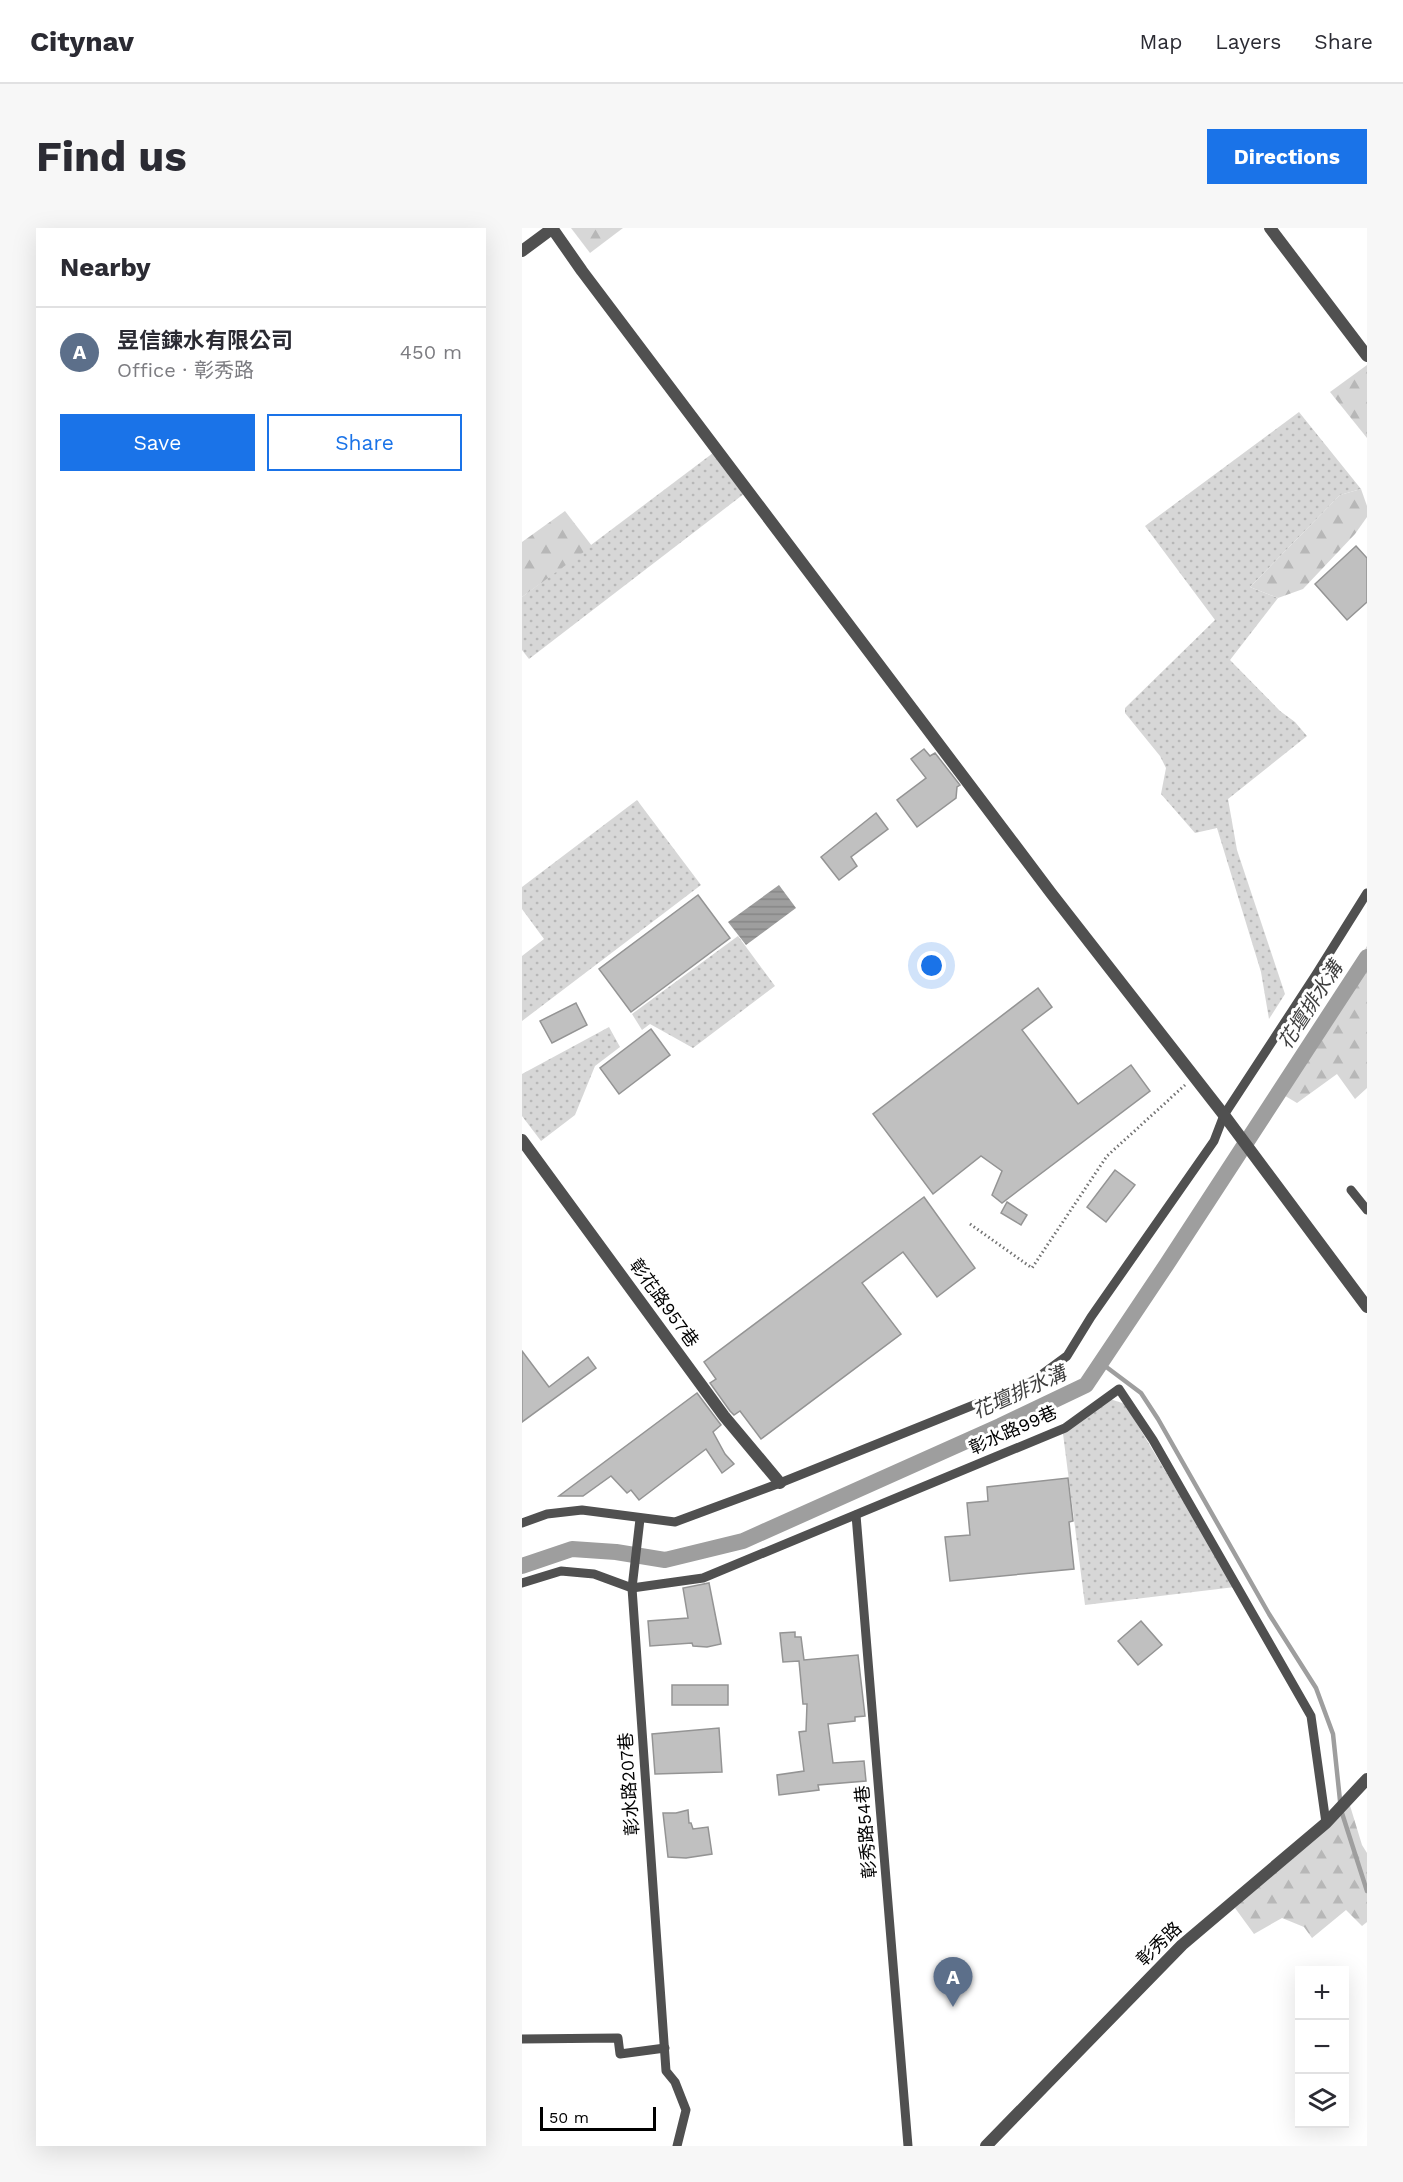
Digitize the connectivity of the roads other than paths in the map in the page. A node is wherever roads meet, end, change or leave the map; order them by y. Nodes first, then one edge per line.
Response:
1 (553, 228) edge
2 (1270, 228) edge
3 (522, 251) edge
4 (1367, 356) edge
5 (1367, 893) edge
6 (1224, 1114) junction
7 (522, 1140) edge
8 (1351, 1190) dead end
9 (1367, 1210) edge
10 (1367, 1307) edge
11 (780, 1483) junction
12 (856, 1515) junction
13 (640, 1519) junction
14 (522, 1523) edge
15 (522, 1583) edge
16 (632, 1588) junction
17 (1367, 1779) edge
18 (1326, 1823) junction
19 (522, 2039) edge
20 (665, 2048) junction
21 (677, 2146) edge
22 (908, 2146) edge
23 (986, 2146) edge

1 - 3 street
1 - 6 street
2 - 4 street
5 - 6 lane
6 - 10 street
6 - 11 lane
7 - 11 street, 彰花路957巷
8 - 9 lane
11 - 13 lane
12 - 16 lane, 彰水路99巷
12 - 18 lane, 彰水路99巷
12 - 22 lane, 彰秀路54巷
13 - 14 lane
13 - 16 lane, 彰水路207巷
15 - 16 lane, 彰水路99巷
16 - 20 lane, 彰水路207巷
17 - 18 street, 彰秀路
18 - 23 street, 彰秀路
19 - 20 lane
20 - 21 lane, 彰水路207巷

